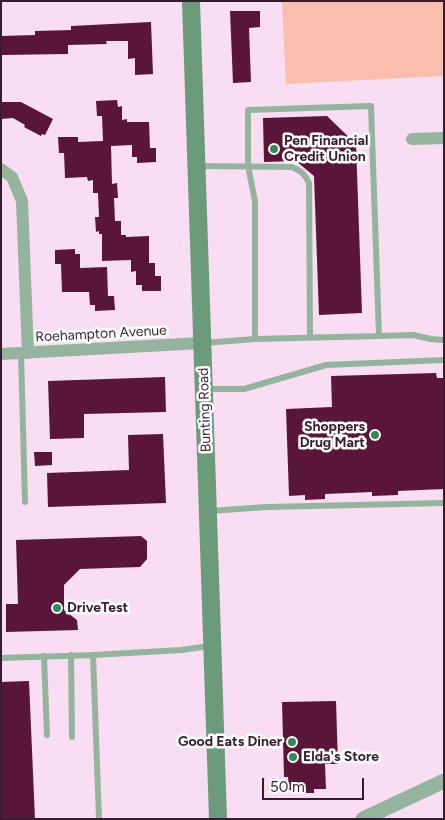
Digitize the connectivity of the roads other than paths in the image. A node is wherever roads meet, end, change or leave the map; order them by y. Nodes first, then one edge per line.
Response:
1 (191, 1) edge
2 (444, 138) edge
3 (412, 139) dead end
4 (197, 166) junction
5 (248, 166) junction
6 (1, 169) edge
7 (379, 336) junction
8 (310, 338) junction
9 (255, 339) junction
10 (444, 340) edge
11 (202, 343) junction
12 (24, 353) junction
13 (1, 354) edge
14 (444, 360) edge
15 (204, 390) junction
16 (25, 502) dead end
17 (444, 504) edge
18 (208, 512) junction
19 (213, 645) junction
20 (71, 655) junction
21 (93, 655) junction
22 (44, 656) junction
23 (1, 658) edge
24 (47, 735) dead end
25 (72, 737) dead end
26 (444, 781) edge
27 (221, 814) edge
28 (99, 819) edge
29 (363, 819) edge

1 - 4 main road, Bunting Road
2 - 3 street
4 - 5 lane
4 - 11 main road, Bunting Road
5 - 7 lane
5 - 8 lane
5 - 9 lane
6 - 12 street
7 - 8 lane
7 - 10 lane
8 - 9 lane
9 - 11 lane
11 - 12 street, Roehampton Avenue
11 - 15 main road, Bunting Road
12 - 13 street, Roehampton Avenue
12 - 16 lane
14 - 15 lane
15 - 18 main road, Bunting Road
17 - 18 lane
18 - 19 main road, Bunting Road
19 - 21 lane
19 - 27 main road, Bunting Road
20 - 21 lane
20 - 22 lane
20 - 25 lane
21 - 28 lane
22 - 23 lane
22 - 24 lane
26 - 29 street

